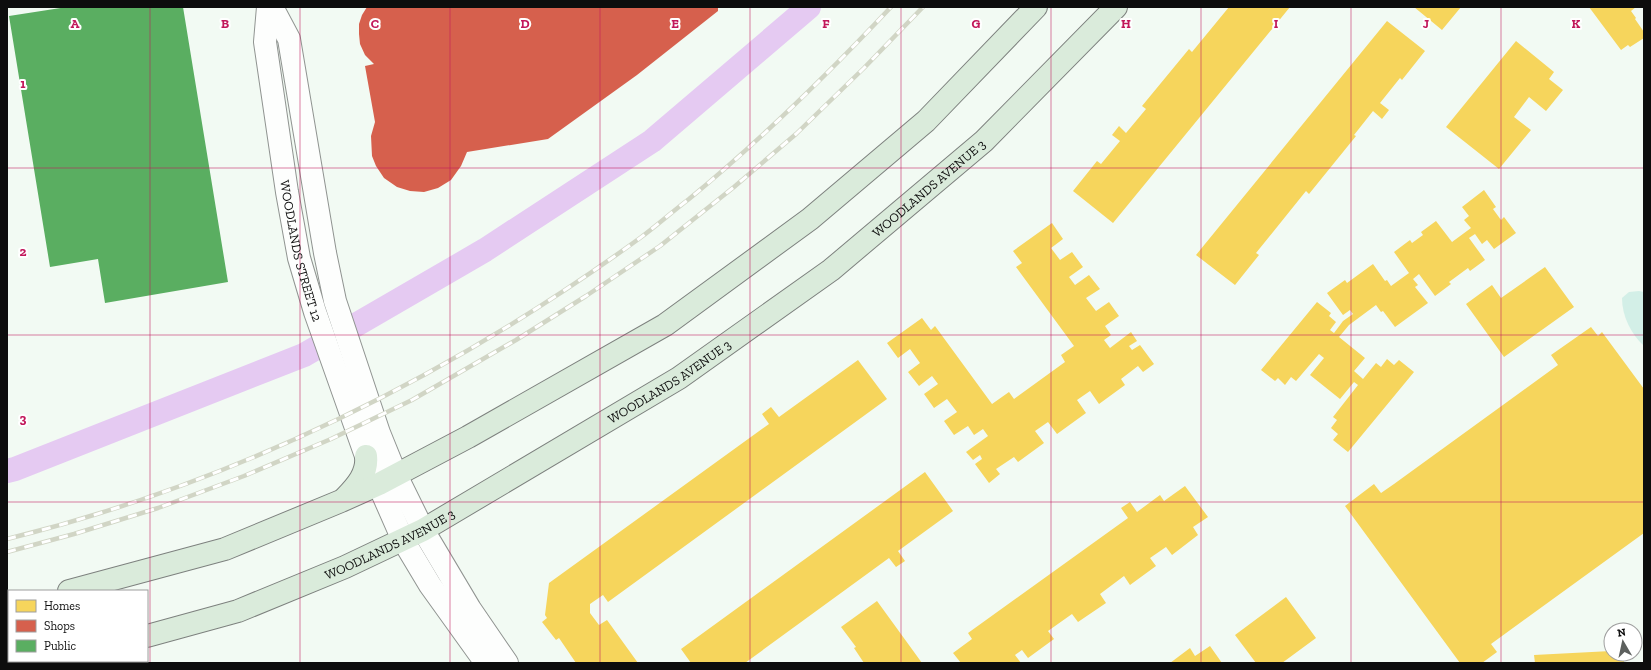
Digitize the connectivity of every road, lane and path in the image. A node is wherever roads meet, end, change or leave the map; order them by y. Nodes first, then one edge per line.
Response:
1 (268, 7) edge
2 (272, 7) edge
3 (1036, 7) edge
4 (1116, 7) edge
5 (366, 456) junction
6 (388, 480) junction
7 (341, 501) junction
8 (423, 530) junction
9 (403, 540) junction
10 (73, 590) edge
11 (148, 636) edge
12 (486, 663) edge
13 (507, 663) edge

1 - 5 street, WOODLANDS STREET 12
2 - 6 street, WOODLANDS STREET 12
3 - 6 main road
4 - 8 main road, WOODLANDS AVENUE 3
5 - 6 street, WOODLANDS STREET 12
5 - 7 main road
6 - 7 main road
6 - 8 street
6 - 9 street
7 - 10 main road
8 - 9 main road, WOODLANDS AVENUE 3
8 - 13 street
9 - 11 main road, WOODLANDS AVENUE 3
9 - 12 street

